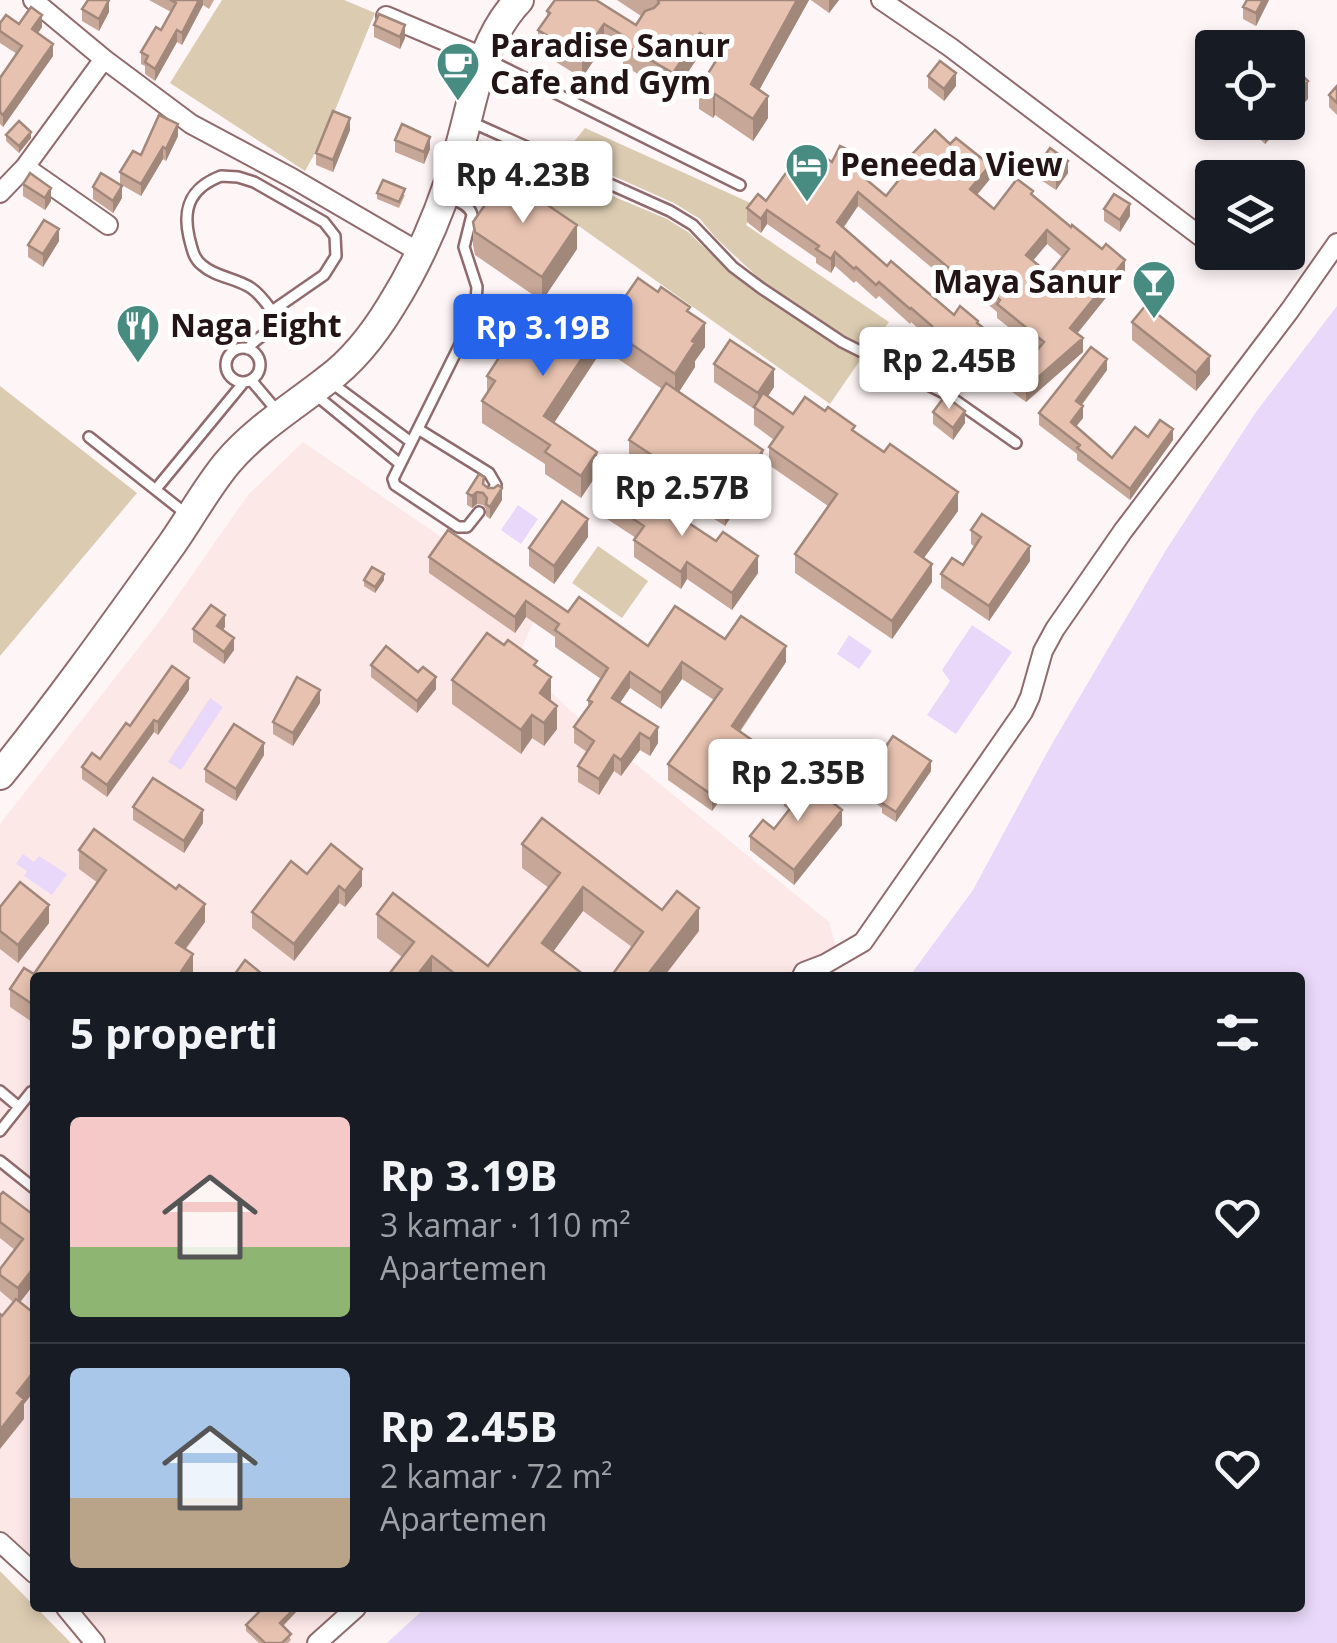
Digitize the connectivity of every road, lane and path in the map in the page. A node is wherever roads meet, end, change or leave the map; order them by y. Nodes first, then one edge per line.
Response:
1 (33, 0) edge
2 (519, 0) edge
3 (880, 0) edge
4 (386, 16) edge
5 (485, 58) junction
6 (104, 59) junction
7 (467, 120) junction
8 (24, 167) junction
9 (740, 185) dead end
10 (0, 192) edge
11 (444, 194) junction
12 (108, 225) dead end
13 (1195, 232) edge
14 (1337, 243) edge
15 (419, 252) junction
16 (272, 312) junction
17 (248, 349) junction
18 (248, 381) junction
19 (320, 385) junction
20 (280, 414) junction
21 (418, 429) junction
22 (89, 437) dead end
23 (411, 442) junction
24 (1016, 443) dead end
25 (400, 463) junction
26 (156, 490) junction
27 (491, 493) edge
28 (479, 512) dead end
29 (191, 518) junction
30 (0, 776) edge
31 (804, 972) edge
32 (0, 1091) edge
33 (30, 1093) edge
34 (19, 1106) junction
35 (2, 1123) edge
36 (0, 1161) edge
37 (30, 1185) edge
38 (0, 1542) edge
39 (30, 1569) edge
40 (69, 1612) edge
41 (352, 1612) edge
42 (95, 1643) edge
43 (318, 1643) edge

1 - 6 street
2 - 5 street
3 - 13 street
4 - 5 street
5 - 7 street
5 - 9 lane
6 - 8 street
6 - 15 street
7 - 11 street
7 - 24 lane
8 - 10 street
8 - 12 street
11 - 15 street
11 - 21 lane
14 - 31 street
15 - 19 street
16 - 16 lane
16 - 17 lane
17 - 18 lane
17 - 18 lane
18 - 20 lane
18 - 26 lane
19 - 20 street
19 - 23 lane
19 - 25 lane
20 - 29 street
21 - 23 lane
21 - 27 lane
22 - 26 lane
23 - 25 lane
25 - 28 lane
26 - 29 lane
29 - 30 street
32 - 34 lane
33 - 34 lane
34 - 35 lane
36 - 37 lane
38 - 39 street
40 - 42 street
41 - 43 street

